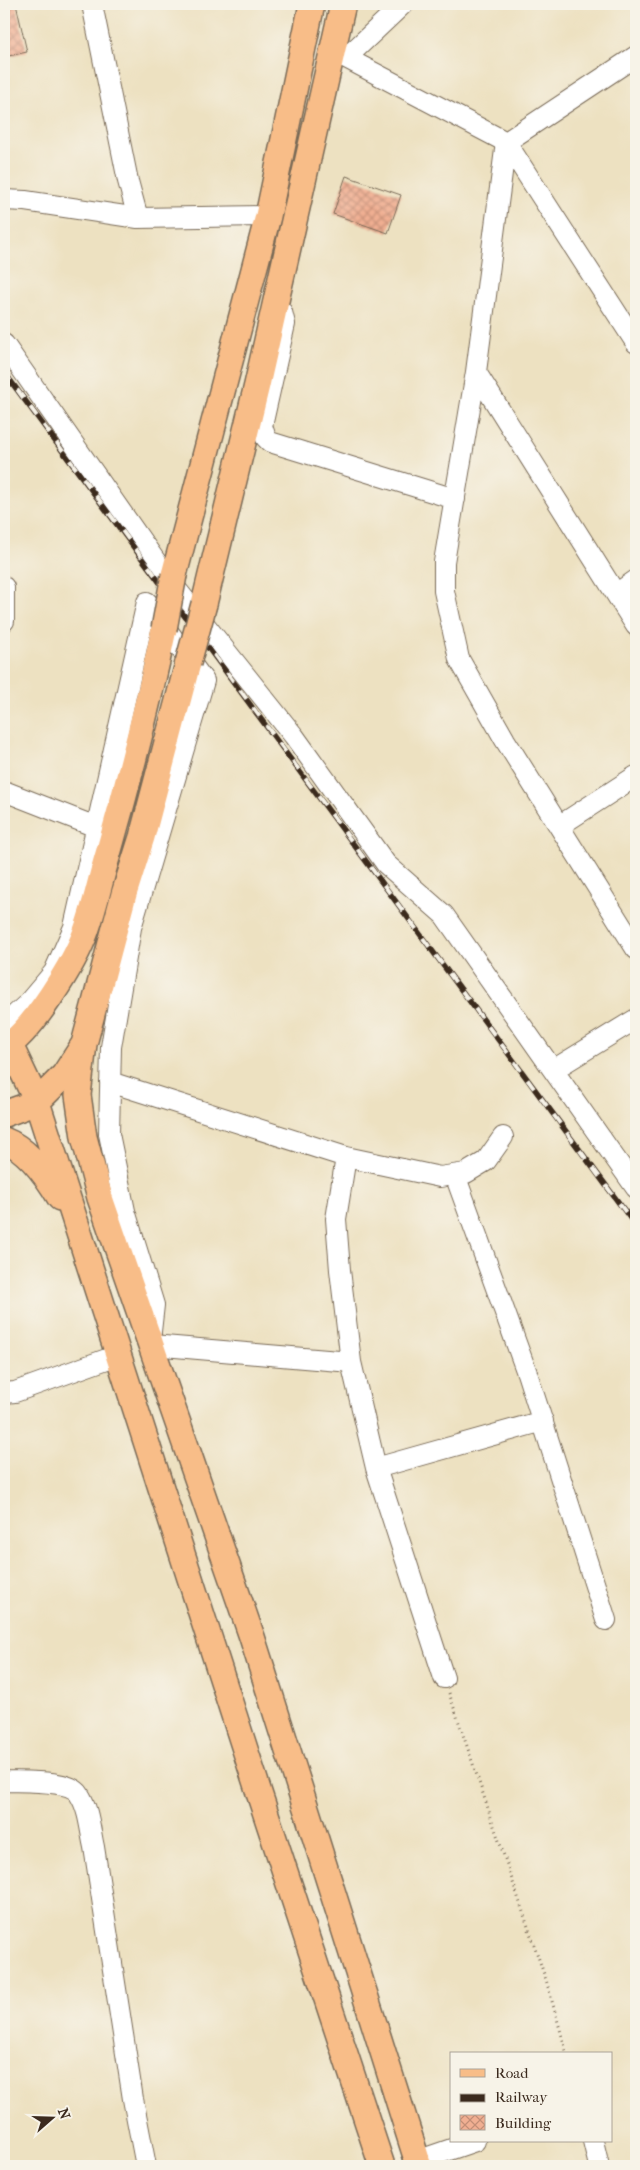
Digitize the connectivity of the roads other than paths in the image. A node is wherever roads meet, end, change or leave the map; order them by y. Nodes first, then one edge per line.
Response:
1 (92, 4) edge
2 (312, 4) edge
3 (344, 4) edge
4 (404, 4) edge
5 (339, 56) junction
6 (636, 56) edge
7 (506, 142) junction
8 (4, 200) edge
9 (268, 216) junction
10 (138, 218) junction
11 (274, 307) junction
12 (636, 343) edge
13 (4, 344) edge
14 (476, 372) junction
15 (455, 499) junction
16 (636, 580) edge
17 (4, 587) edge
18 (616, 594) junction
19 (4, 621) edge
20 (636, 626) edge
21 (636, 776) edge
22 (4, 791) edge
23 (559, 826) junction
24 (96, 827) junction
25 (636, 949) edge
26 (636, 1019) edge
27 (6, 1039) edge
28 (84, 1044) junction
29 (552, 1070) junction
30 (110, 1082) junction
31 (37, 1102) junction
32 (4, 1114) edge
33 (503, 1137) dead end
34 (4, 1140) edge
35 (346, 1157) junction
36 (455, 1175) junction
37 (636, 1188) edge
38 (77, 1226) junction
39 (151, 1342) junction
40 (118, 1355) junction
41 (351, 1362) junction
42 (4, 1393) edge
43 (543, 1422) junction
44 (376, 1468) junction
45 (606, 1620) dead end
46 (444, 1678) road end
47 (4, 1781) edge
48 (472, 2142) edge
49 (592, 2142) edge
50 (418, 2163) edge
51 (146, 2166) edge
52 (382, 2166) edge
53 (600, 2166) edge

1 - 10 street
2 - 9 main road
3 - 5 main road
4 - 5 street
5 - 7 street
5 - 11 main road
6 - 7 street
7 - 12 street
7 - 14 street
8 - 10 street
9 - 10 street
9 - 27 main road, bridge
11 - 15 street
11 - 28 main road, bridge
13 - 29 street
14 - 15 street
14 - 18 street
15 - 23 street
16 - 18 street
17 - 19 street
18 - 20 street
21 - 23 street
22 - 24 street
23 - 25 street
24 - 27 street
24 - 30 street
26 - 29 street
27 - 31 main road
28 - 31 main road
28 - 39 main road
29 - 37 street
30 - 35 street
30 - 39 street
31 - 32 main road
31 - 38 main road
33 - 36 street
34 - 38 main road
35 - 36 street
35 - 41 street
36 - 43 street
38 - 40 main road
39 - 40 main road
39 - 41 street
39 - 50 main road
40 - 42 street
40 - 52 main road
41 - 44 street
43 - 44 street
43 - 45 street
44 - 46 street
47 - 51 street
48 - 50 street
49 - 53 street

